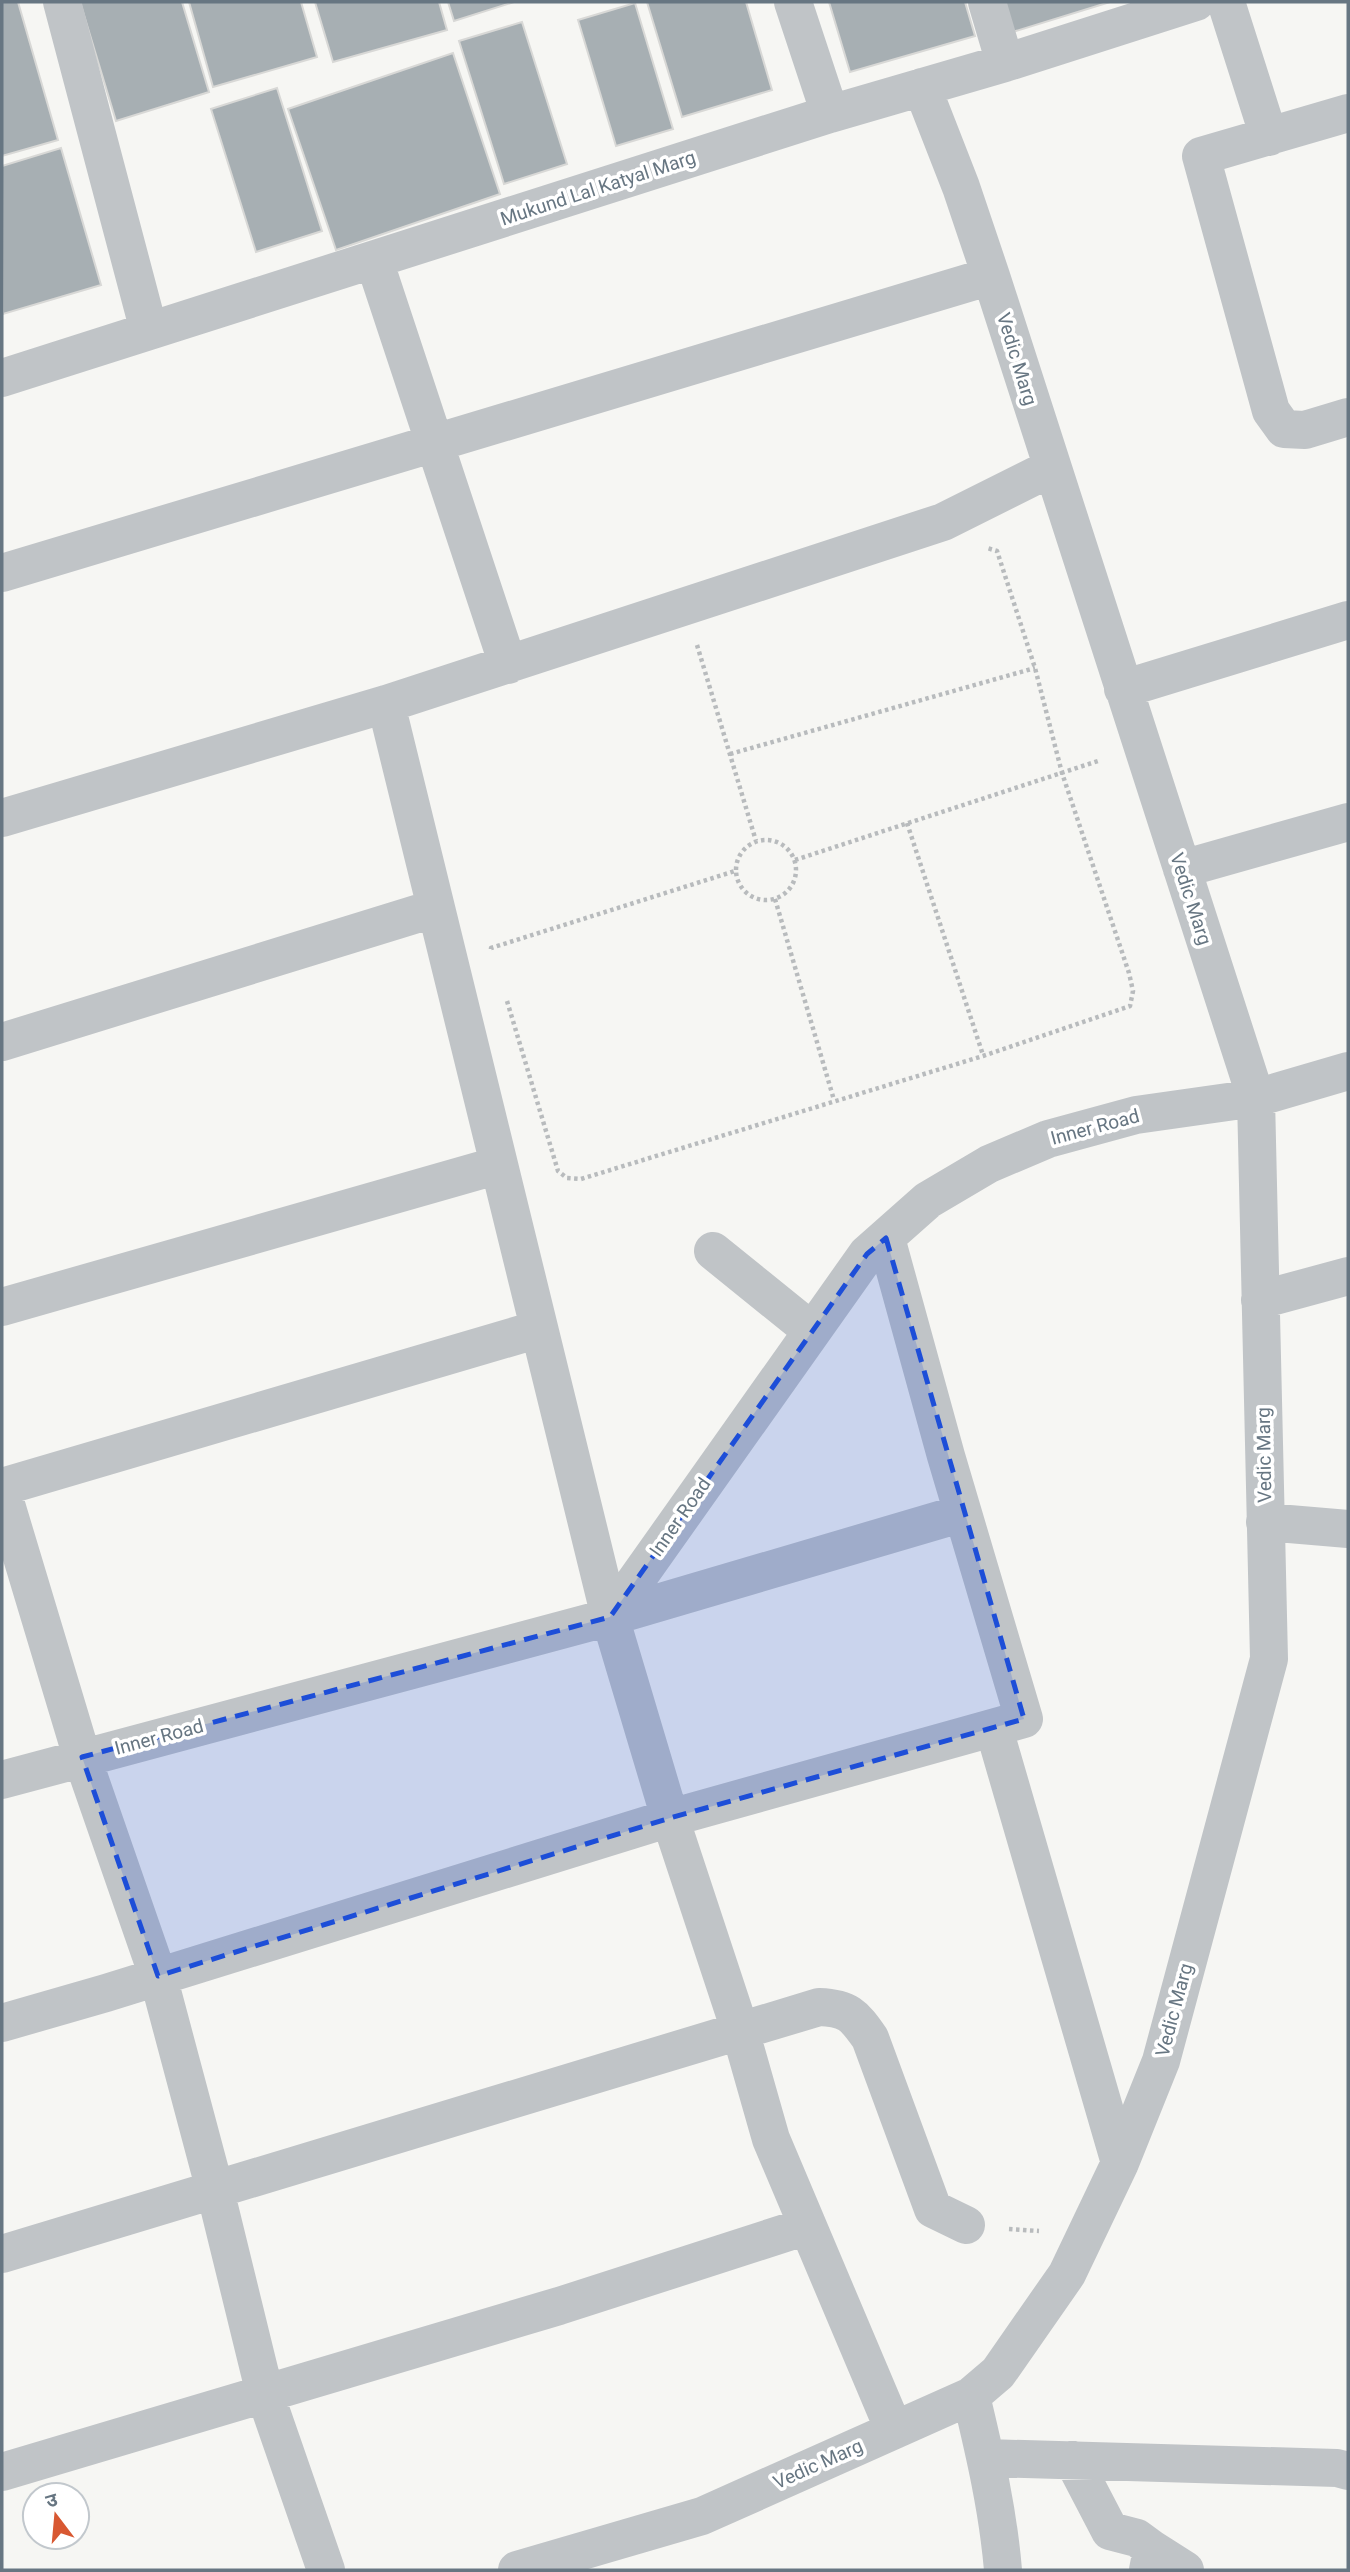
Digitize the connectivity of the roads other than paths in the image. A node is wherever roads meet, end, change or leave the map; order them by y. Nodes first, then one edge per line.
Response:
1 (62, 2) edge
2 (793, 2) edge
3 (987, 2) edge
4 (1196, 2) edge
5 (1226, 2) edge
6 (1005, 63) junction
7 (922, 87) junction
8 (1348, 113) edge
9 (830, 114) junction
10 (1269, 137) junction
11 (374, 260) junction
12 (991, 276) junction
13 (149, 331) junction
14 (2, 378) edge
15 (1348, 417) edge
16 (436, 443) junction
17 (1051, 468) junction
18 (2, 573) edge
19 (1348, 620) edge
20 (508, 665) junction
21 (1123, 689) junction
22 (386, 704) junction
23 (2, 818) edge
24 (1348, 822) edge
25 (1182, 869) junction
26 (436, 908) junction
27 (2, 1042) edge
28 (1348, 1071) edge
29 (1256, 1098) junction
30 (499, 1165) junction
31 (886, 1238) junction
32 (713, 1251) dead end
33 (1348, 1276) edge
34 (1260, 1300) junction
35 (2, 1307) edge
36 (539, 1329) junction
37 (812, 1331) junction
38 (2, 1489) edge
39 (963, 1513) junction
40 (1265, 1522) junction
41 (1348, 1529) edge
42 (610, 1616) junction
43 (994, 1729) junction
44 (82, 1757) junction
45 (2, 1780) edge
46 (670, 1818) junction
47 (158, 1976) junction
48 (2, 2023) edge
49 (740, 2030) junction
50 (1120, 2163) junction
51 (215, 2190) junction
52 (966, 2225) road end
53 (807, 2226) junction
54 (2, 2254) edge
55 (265, 2394) junction
56 (971, 2396) junction
57 (894, 2430) junction
58 (986, 2458) junction
59 (1073, 2460) junction
60 (1348, 2471) edge
61 (2, 2472) edge
62 (588, 2549) junction
63 (1150, 2559) edge
64 (326, 2570) edge
65 (517, 2570) edge
66 (556, 2570) edge
67 (1003, 2570) edge
68 (1185, 2570) edge

1 - 13 street
2 - 9 street
3 - 6 street
4 - 6 street, Mukund Lal Katyal Marg
5 - 10 street
6 - 7 street, Mukund Lal Katyal Marg
7 - 9 street, Mukund Lal Katyal Marg
7 - 12 street, Vedic Marg
8 - 10 street
9 - 11 street, Mukund Lal Katyal Marg
10 - 15 street
11 - 13 street, Mukund Lal Katyal Marg
11 - 16 street
12 - 16 street
12 - 17 street, Vedic Marg
13 - 14 street, Mukund Lal Katyal Marg
16 - 18 street
16 - 20 street
17 - 20 street
17 - 21 street, Vedic Marg
19 - 21 street
20 - 22 street
21 - 25 street, Vedic Marg
22 - 23 street
22 - 26 street
24 - 25 street
25 - 29 street, Vedic Marg
26 - 27 street
26 - 30 street
28 - 29 street, Inner Road
29 - 31 street, Inner Road
29 - 34 street, Vedic Marg
30 - 35 street
30 - 36 street
31 - 37 street, Inner Road
31 - 39 street
32 - 37 street
33 - 34 street
34 - 40 street, Vedic Marg
36 - 38 street
36 - 42 street
37 - 42 street, Inner Road
38 - 44 street
39 - 42 street
39 - 43 street
40 - 41 street
40 - 50 street, Vedic Marg
42 - 44 street, Inner Road
42 - 46 street
43 - 46 street
43 - 50 street
44 - 45 street, Inner Road
44 - 47 street
46 - 47 street
46 - 49 street
47 - 48 street
47 - 51 street
49 - 51 street
49 - 52 street
49 - 53 street
50 - 56 street, Vedic Marg
51 - 54 street
51 - 55 street
53 - 55 street
53 - 57 street
55 - 61 street
55 - 64 street
56 - 57 street, Vedic Marg
56 - 58 street
57 - 62 street, Vedic Marg
58 - 59 street
58 - 67 street
59 - 60 street
59 - 63 street
62 - 65 street, Vedic Marg
62 - 66 street, Vedic Marg
63 - 68 street

